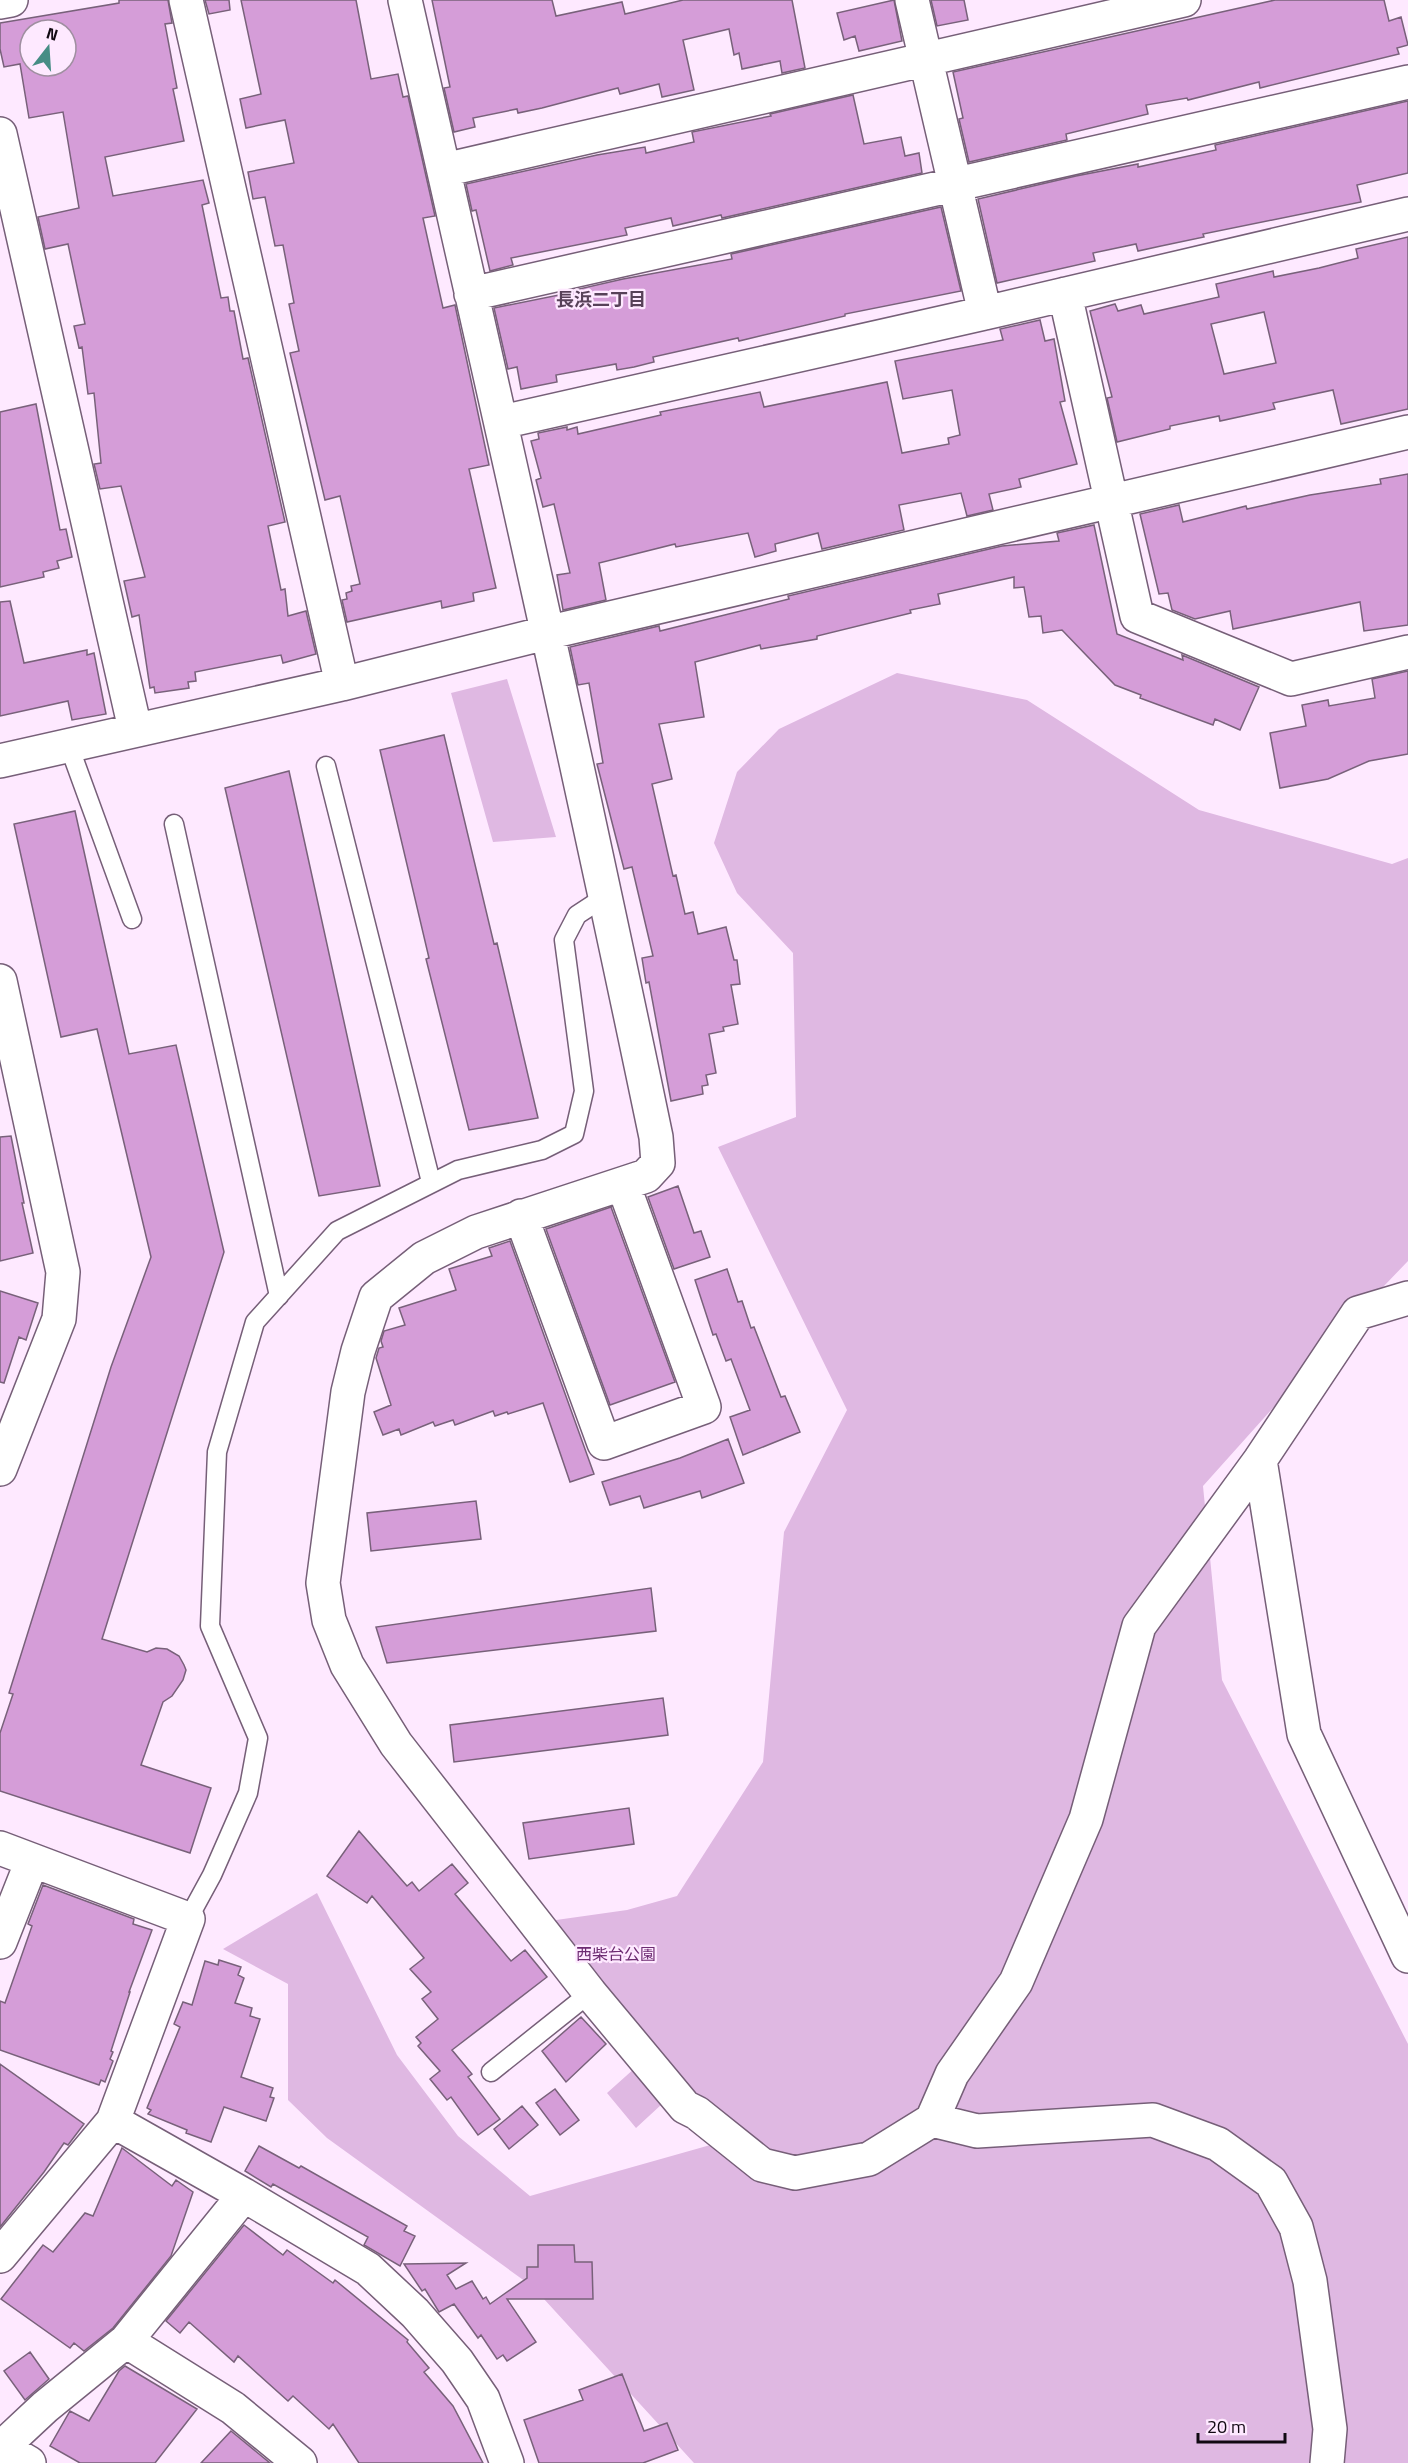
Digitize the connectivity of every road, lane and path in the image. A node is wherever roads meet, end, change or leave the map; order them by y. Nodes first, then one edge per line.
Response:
1 (11, 0) edge
2 (186, 0) edge
3 (405, 0) edge
4 (912, 0) edge
5 (1184, 0) edge
6 (0, 3) edge
7 (925, 59) junction
8 (1408, 82) edge
9 (0, 134) edge
10 (444, 170) junction
11 (955, 186) junction
12 (1408, 214) edge
13 (471, 294) junction
14 (1065, 294) junction
15 (985, 313) junction
16 (502, 422) junction
17 (1408, 432) edge
18 (1111, 501) junction
19 (546, 633) junction
20 (1408, 652) edge
21 (342, 684) junction
22 (135, 729) junction
23 (69, 746) junction
24 (0, 761) edge
25 (326, 766) dead end
26 (174, 824) dead end
27 (606, 896) junction
28 (132, 919) dead end
29 (0, 981) edge
30 (431, 1182) junction
31 (623, 1184) junction
32 (521, 1216) junction
33 (279, 1296) junction
34 (1408, 1298) edge
35 (1260, 1460) junction
36 (0, 1469) edge
37 (0, 1848) edge
38 (32, 1861) junction
39 (188, 1919) junction
40 (0, 1942) edge
41 (1408, 1956) edge
42 (590, 1993) junction
43 (491, 2072) dead end
44 (932, 2120) junction
45 (113, 2121) junction
46 (244, 2195) junction
47 (0, 2256) edge
48 (126, 2341) junction
49 (10, 2453) edge
50 (300, 2463) edge
51 (507, 2463) edge
52 (1327, 2463) edge

1 - 6 street
2 - 21 street
3 - 10 street
4 - 7 street
5 - 7 street
7 - 10 street
7 - 11 street
8 - 11 street
9 - 22 street
10 - 13 street
11 - 13 street
11 - 15 street
12 - 14 street
13 - 16 street
14 - 15 street
14 - 18 street
15 - 16 street
16 - 19 street
17 - 18 street
18 - 19 street
18 - 20 street
19 - 21 street
19 - 27 street
21 - 22 street
22 - 23 street
23 - 24 street
23 - 28 lane
25 - 30 lane
26 - 33 lane
27 - 30 lane
27 - 31 street
29 - 36 street
30 - 33 lane
31 - 32 street
31 - 32 street
32 - 42 street
33 - 39 lane
34 - 35 street
35 - 41 street
35 - 44 street
37 - 38 street
38 - 39 street
38 - 40 street
39 - 45 street
42 - 43 lane
42 - 44 street
44 - 52 street
45 - 46 street
45 - 47 street
46 - 48 street
46 - 51 street
48 - 49 street
48 - 50 street

